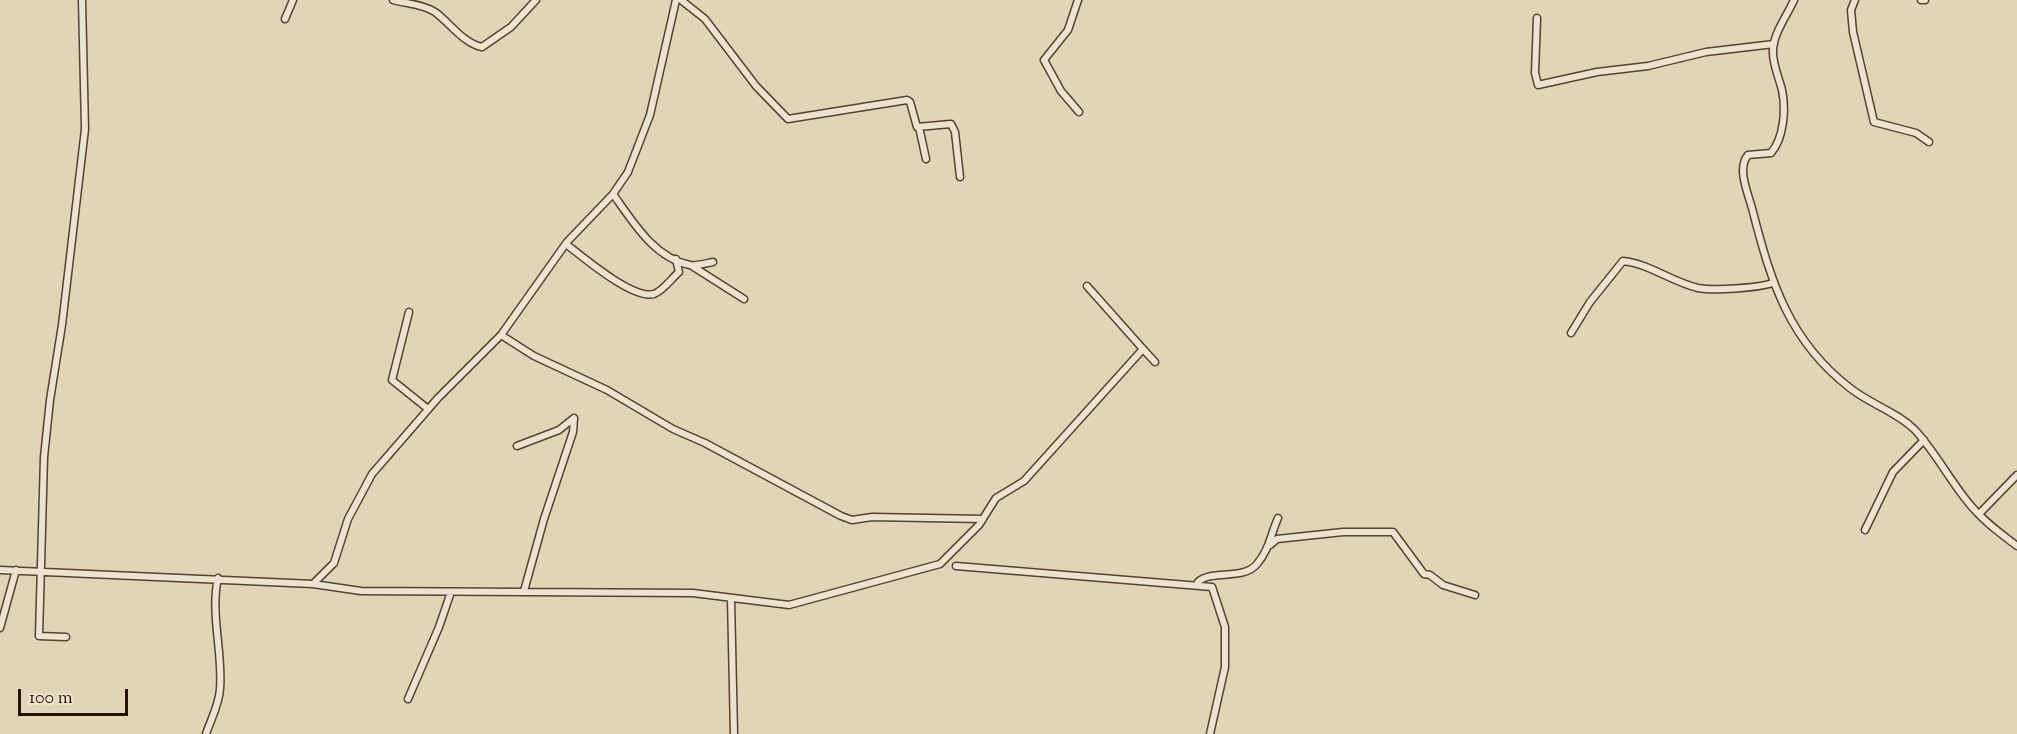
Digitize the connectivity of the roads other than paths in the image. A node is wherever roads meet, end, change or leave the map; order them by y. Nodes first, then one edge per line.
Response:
1 (82, 0) edge
2 (293, 0) edge
3 (393, 0) edge
4 (536, 0) edge
5 (676, 0) edge
6 (681, 0) edge
7 (1078, 0) edge
8 (1794, 0) edge
9 (1856, 0) edge
10 (1537, 18) dead end
11 (285, 19) dead end
12 (1774, 44) junction
13 (1078, 112) dead end
14 (919, 127) junction
15 (1929, 142) dead end
16 (926, 159) dead end
17 (960, 177) dead end
18 (613, 194) junction
19 (566, 244) junction
20 (676, 259) junction
21 (713, 262) dead end
22 (692, 266) junction
23 (1773, 283) junction
24 (1087, 286) dead end
25 (744, 299) dead end
26 (409, 312) dead end
27 (1571, 333) dead end
28 (501, 335) junction
29 (1143, 349) junction
30 (1155, 362) dead end
31 (428, 409) junction
32 (1924, 440) junction
33 (517, 446) dead end
34 (2017, 475) edge
35 (1979, 514) junction
36 (1278, 518) dead end
37 (983, 519) junction
38 (1865, 530) dead end
39 (1270, 545) junction
40 (2017, 546) edge
41 (956, 566) dead end
42 (0, 570) edge
43 (16, 570) junction
44 (40, 573) junction
45 (218, 578) junction
46 (313, 584) junction
47 (1201, 584) junction
48 (524, 591) junction
49 (451, 592) junction
50 (1475, 595) dead end
51 (731, 598) junction
52 (0, 628) edge
53 (66, 637) dead end
54 (408, 699) dead end
55 (206, 734) edge
56 (734, 734) edge
57 (1210, 734) edge

1 - 44 street
2 - 11 street
3 - 4 street
5 - 18 street
6 - 14 street
7 - 13 street
8 - 12 street
9 - 15 street
10 - 12 street
12 - 23 street
14 - 16 street
14 - 17 street
18 - 19 street
18 - 20 street
19 - 20 street
19 - 28 street
20 - 22 street
21 - 22 street
22 - 25 street
23 - 27 street
23 - 32 street
24 - 29 street
26 - 31 street
28 - 31 street
28 - 37 street
29 - 30 street
29 - 37 street
31 - 46 street
32 - 35 street
32 - 38 street
33 - 48 street
34 - 35 street
35 - 40 street
36 - 39 street
37 - 51 street
39 - 47 street
39 - 50 street
41 - 47 street
42 - 43 street
43 - 44 street
43 - 52 street
44 - 45 street
44 - 53 street
45 - 46 street
45 - 55 street
46 - 49 street
47 - 57 street
48 - 49 street
48 - 51 street
49 - 54 street
51 - 56 street

